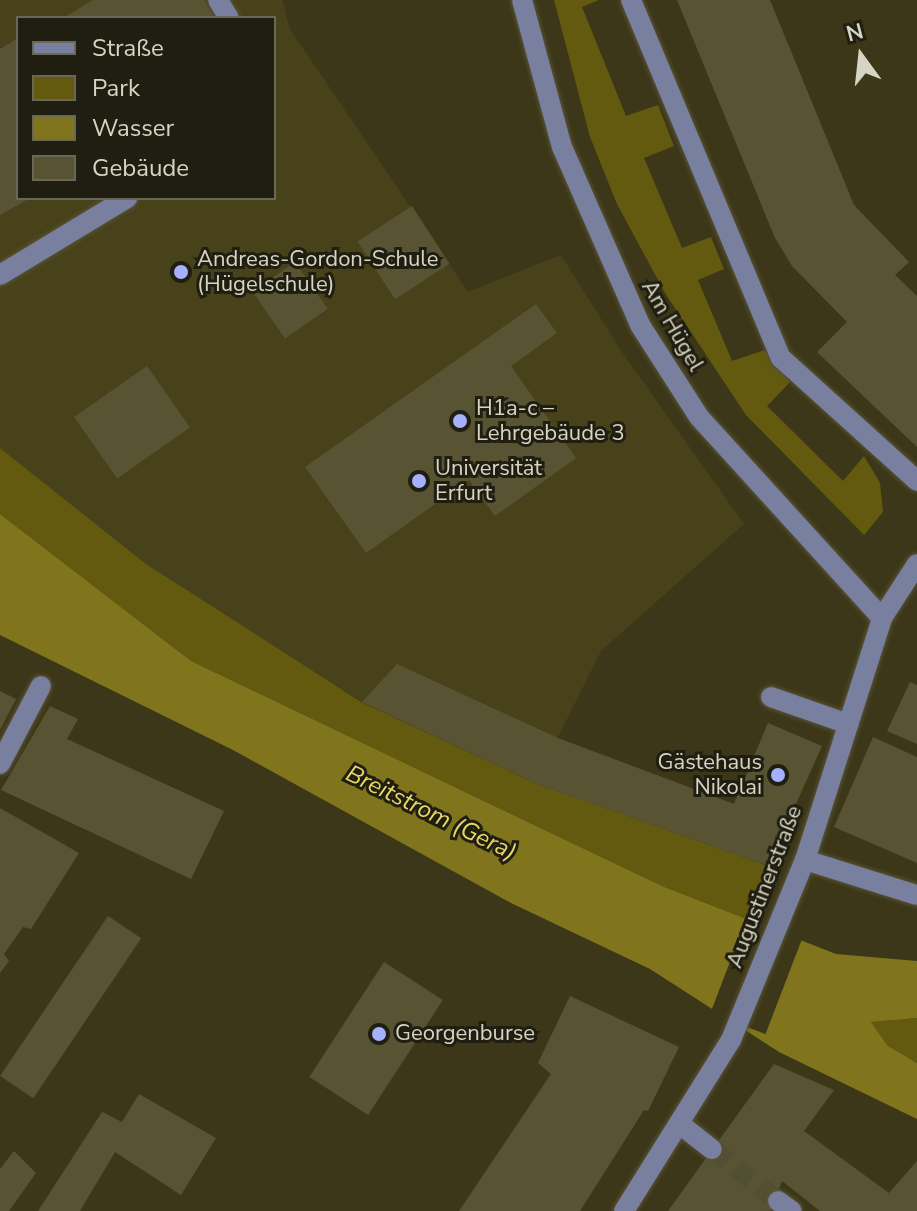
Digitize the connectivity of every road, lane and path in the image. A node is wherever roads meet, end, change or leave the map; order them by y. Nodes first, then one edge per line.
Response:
1 (522, 0) edge
2 (631, 0) edge
3 (124, 200) edge
4 (0, 275) edge
5 (917, 481) edge
6 (917, 564) edge
7 (882, 618) junction
8 (41, 686) dead end
9 (771, 697) dead end
10 (848, 724) junction
11 (0, 764) edge
12 (800, 869) junction
13 (917, 895) edge
14 (681, 1125) junction
15 (712, 1149) tunnel mouth
16 (624, 1211) edge

1 - 7 street, Am Hügel
2 - 5 street
3 - 4 street
6 - 7 street, Augustinerstraße
7 - 10 street, Augustinerstraße
8 - 11 street
9 - 10 street
10 - 12 street, Augustinerstraße
12 - 13 street
12 - 14 street, Augustinerstraße
14 - 15 street
14 - 16 street, Augustinerstraße

